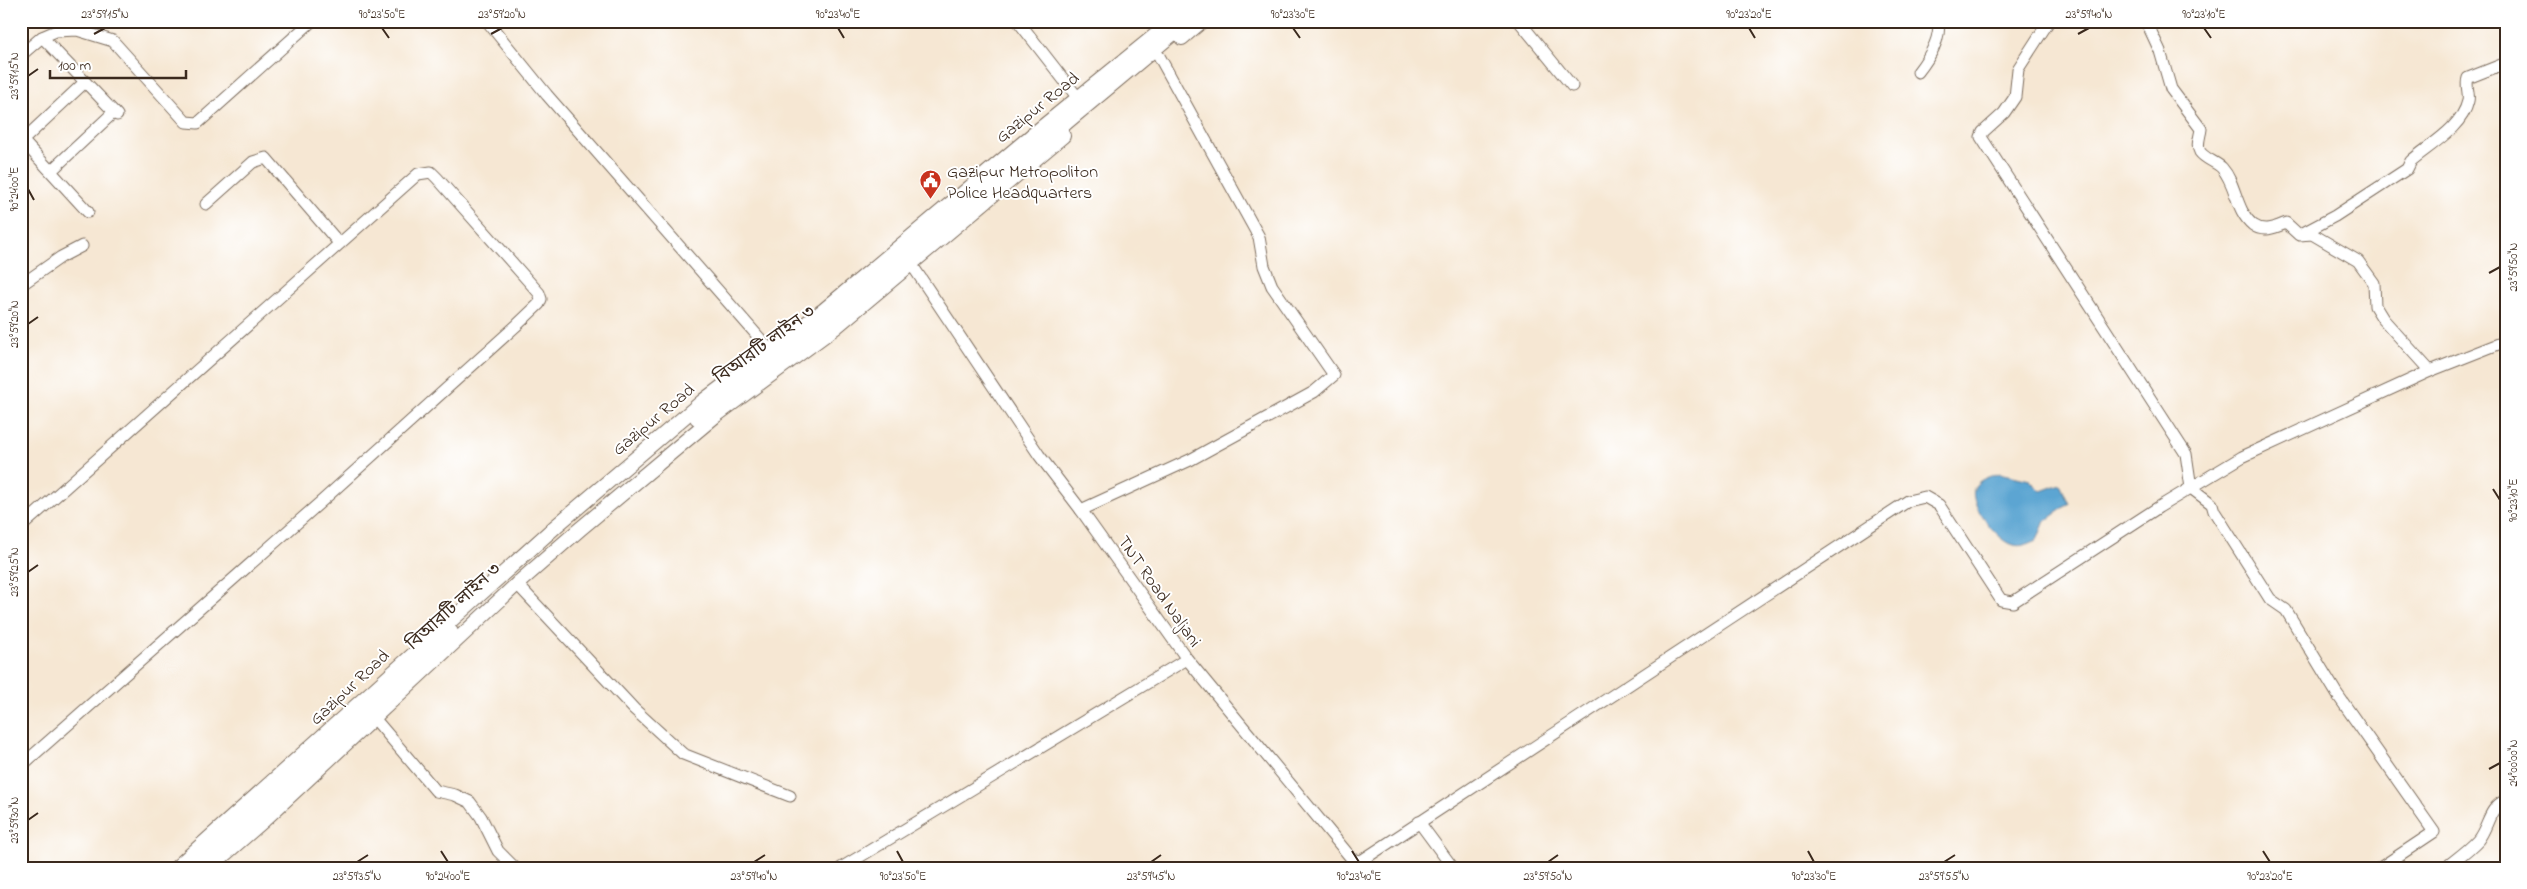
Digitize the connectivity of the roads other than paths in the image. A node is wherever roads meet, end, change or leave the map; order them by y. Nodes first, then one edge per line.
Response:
1 (312, 21) edge
2 (487, 21) edge
3 (1018, 21) edge
4 (1188, 21) edge
5 (1202, 21) edge
6 (1519, 21) edge
7 (1938, 21) edge
8 (2048, 21) edge
9 (2146, 21) edge
10 (1169, 23) edge
11 (42, 37) junction
12 (21, 55) edge
13 (1159, 56) junction
14 (2506, 63) edge
15 (1918, 72) dead end
16 (84, 82) junction
17 (1572, 86) dead end
18 (1078, 98) junction
19 (22, 140) edge
20 (51, 171) junction
21 (206, 204) dead end
22 (88, 212) dead end
23 (2299, 235) junction
24 (339, 243) junction
25 (82, 246) dead end
26 (912, 265) junction
27 (21, 285) edge
28 (2506, 341) edge
29 (770, 350) junction
30 (2430, 371) junction
31 (2191, 488) junction
32 (1081, 510) junction
33 (21, 527) edge
34 (517, 584) junction
35 (1187, 659) junction
36 (374, 718) junction
37 (21, 766) edge
38 (790, 796) dead end
39 (2506, 800) edge
40 (1419, 822) junction
41 (176, 868) edge
42 (193, 868) edge
43 (209, 868) edge
44 (515, 868) edge
45 (841, 868) edge
46 (1453, 868) edge
47 (2380, 868) edge
48 (2445, 868) edge

1 - 11 street
2 - 29 street
3 - 18 street
4 - 42 main road, বিআরটি লাইন ৩
5 - 13 main road
6 - 17 street
7 - 15 street
8 - 31 street
9 - 23 street
10 - 18 main road, Gazipur Road
11 - 12 street
11 - 16 street
13 - 26 main road
13 - 32 street
14 - 23 street
16 - 19 street
16 - 20 street
18 - 29 main road, Gazipur Road
19 - 20 street
20 - 22 street
21 - 24 street
23 - 30 street
24 - 33 street
24 - 37 street
25 - 27 street
26 - 32 street, TNT Road Naljani
26 - 34 main road
28 - 30 street, TNT Road Naljani
29 - 41 main road, Gazipur Road
30 - 31 street, TNT Road Naljani
31 - 40 street, TNT Road Naljani
31 - 47 street
32 - 35 street, TNT Road Naljani
34 - 36 main road
34 - 38 street
35 - 40 street, TNT Road Naljani
35 - 45 street
36 - 43 main road
36 - 44 street
39 - 48 street
40 - 46 street

